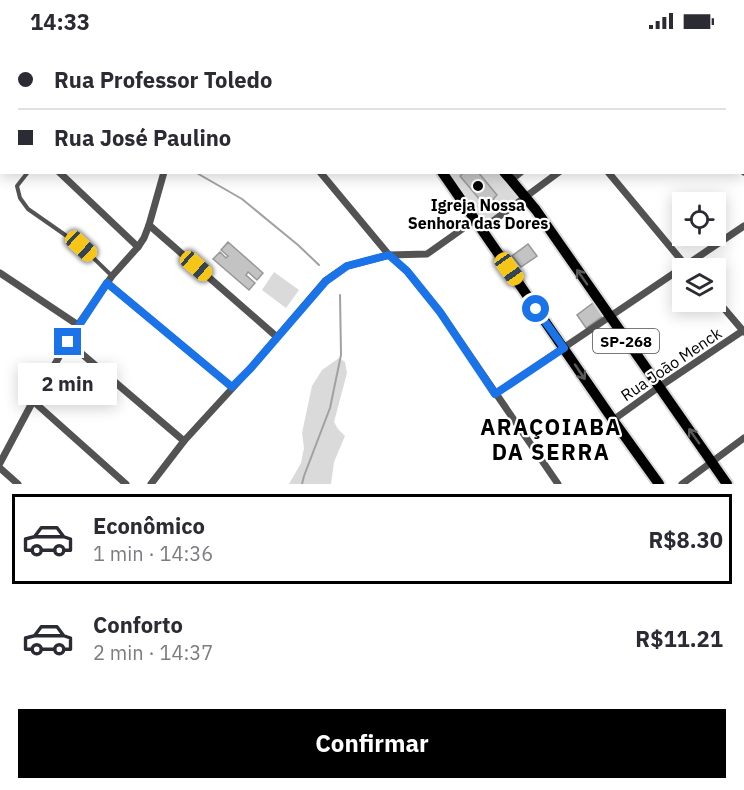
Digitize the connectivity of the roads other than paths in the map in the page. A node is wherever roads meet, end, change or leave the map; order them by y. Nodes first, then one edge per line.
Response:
1 (26, 174) edge
2 (61, 174) edge
3 (163, 174) edge
4 (322, 174) edge
5 (443, 174) edge
6 (556, 174) edge
7 (610, 174) edge
8 (508, 176) edge
9 (526, 197) junction
10 (475, 220) junction
11 (149, 225) junction
12 (744, 226) edge
13 (481, 230) junction
14 (138, 247) junction
15 (389, 255) junction
16 (680, 258) edge
17 (700, 258) edge
18 (0, 273) edge
19 (112, 276) junction
20 (672, 277) edge
21 (107, 283) junction
22 (726, 310) edge
23 (610, 317) junction
24 (78, 325) junction
25 (744, 331) edge
26 (277, 337) junction
27 (68, 342) junction
28 (564, 348) junction
29 (232, 387) junction
30 (659, 387) junction
31 (495, 394) junction
32 (33, 401) junction
33 (613, 420) junction
34 (744, 438) edge
35 (184, 441) junction
36 (711, 461) junction
37 (0, 463) edge
38 (0, 468) edge
39 (18, 484) edge
40 (126, 484) edge
41 (151, 484) edge
42 (558, 484) edge
43 (659, 484) edge
44 (682, 484) edge
45 (727, 484) edge

1 - 19 lane
2 - 14 street
3 - 11 street
4 - 15 street
5 - 10 main road, SP-268
6 - 9 street
7 - 16 street
8 - 9 main road, SP-268
9 - 13 street
23 -> 9 main road, SP-268
10 - 13 main road, SP-268
10 - 15 street
11 - 14 street
11 - 26 street
12 - 17 street
13 - 28 main road, SP-268
14 - 19 street
15 - 26 street
15 - 31 street
18 - 24 street
19 - 21 street
20 - 23 street
21 - 24 street
21 - 29 street
22 - 25 street
23 - 28 street
23 - 30 main road, SP-268
24 - 27 street
25 - 30 street, Rua João Menck
26 - 29 street
27 - 32 street
27 - 35 street
28 - 31 street
28 -> 33 main road, SP-268
29 - 35 street
30 - 33 street, Rua João Menck
36 -> 30 main road, SP-268
31 - 42 street
32 - 37 street
32 - 40 street
33 - 43 main road, SP-268
34 - 36 street
35 - 41 street
36 - 44 street
36 - 45 main road, SP-268
38 - 39 street

